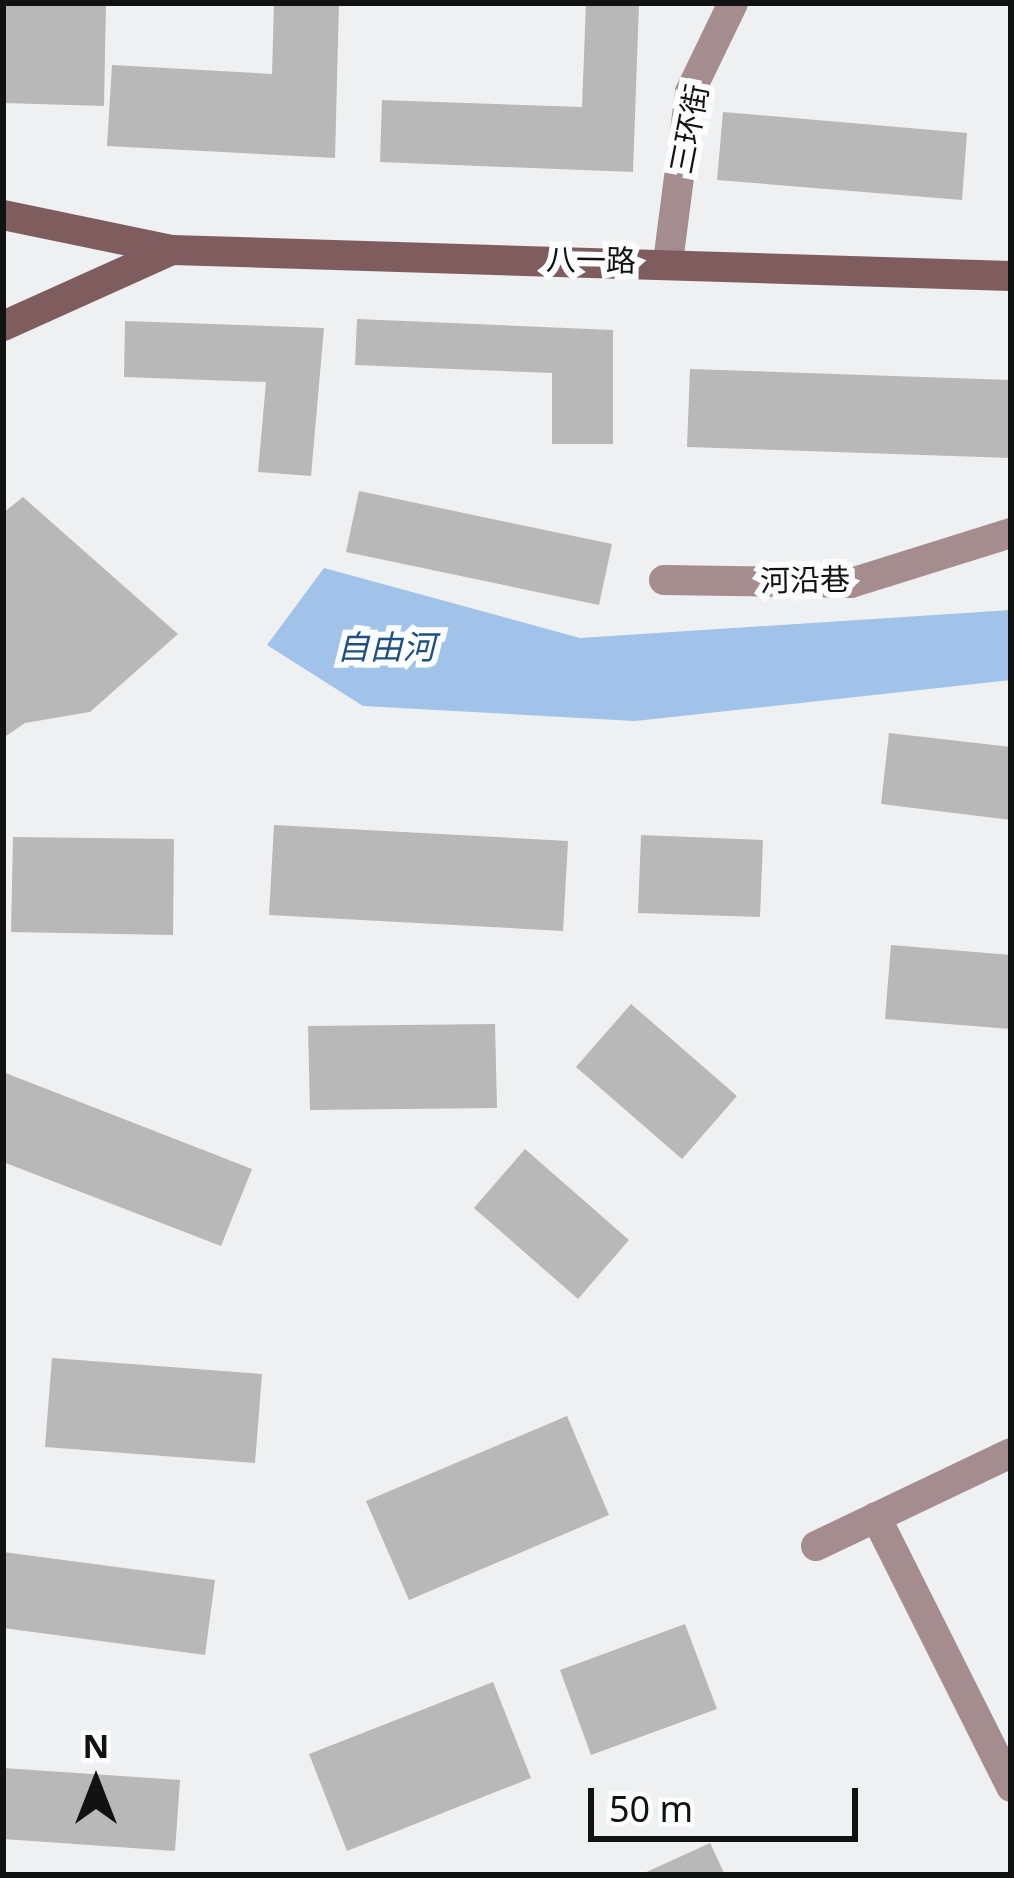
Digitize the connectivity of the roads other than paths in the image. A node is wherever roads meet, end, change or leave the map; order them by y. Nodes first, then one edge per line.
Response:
1 (733, 3) edge
2 (3, 215) edge
3 (172, 250) junction
4 (668, 262) junction
5 (1011, 276) edge
6 (3, 326) edge
7 (1011, 533) edge
8 (664, 580) dead end
9 (1011, 1453) edge
10 (876, 1517) junction
11 (816, 1546) dead end
12 (1011, 1787) edge

1 - 4 street, 三环街
2 - 3 main road, 八一路
3 - 4 main road, 八一路
3 - 6 main road
4 - 5 main road, 八一路
7 - 8 street, 河沿巷
9 - 10 street
10 - 11 street
10 - 12 street

